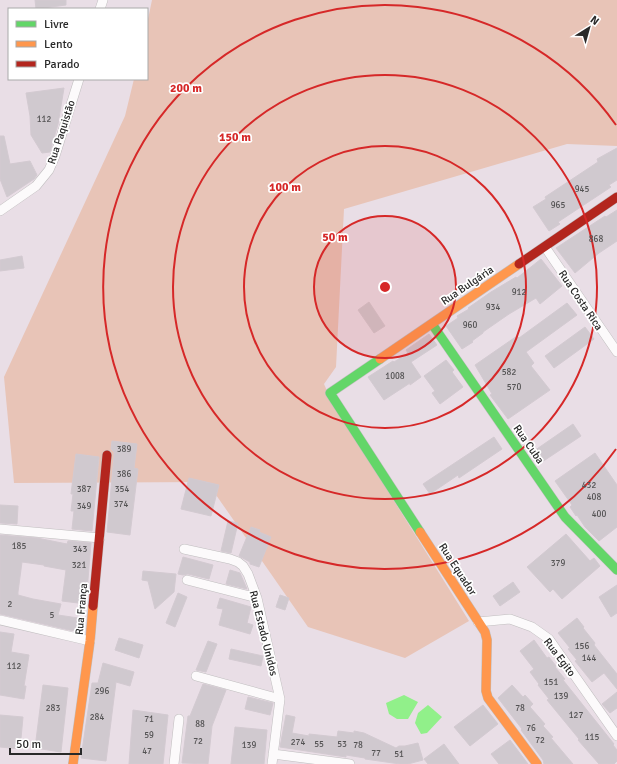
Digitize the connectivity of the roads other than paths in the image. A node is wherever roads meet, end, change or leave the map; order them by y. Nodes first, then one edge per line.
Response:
1 (79, 80) edge
2 (617, 197) edge
3 (0, 211) edge
4 (545, 247) junction
5 (432, 324) junction
6 (617, 352) edge
7 (330, 393) joint
8 (108, 455) dead end
9 (0, 529) edge
10 (100, 538) junction
11 (184, 549) dead end
12 (617, 570) edge
13 (187, 580) dead end
14 (257, 598) junction
15 (0, 620) edge
16 (478, 622) junction
17 (90, 641) junction
18 (196, 676) dead end
19 (280, 699) junction
20 (179, 719) dead end
21 (617, 736) edge
22 (273, 754) junction
23 (72, 764) edge
24 (174, 764) edge
25 (272, 764) edge
26 (350, 764) edge
27 (537, 764) edge

1 - 3 street, Rua Paquistão
2 - 4 street, Rua Bulgária
4 - 5 street, Rua Bulgária
4 - 6 street, Rua Costa Rica
5 - 7 street, Rua Bulgária
5 - 12 street, Rua Cuba
7 - 16 street, Rua Equador
8 - 10 street, Rua França
9 - 10 street
10 - 17 street, Rua França
11 - 14 street, Rua Estado Unidos
13 - 14 street
14 - 19 street, Rua Estado Unidos
15 - 17 street
16 - 21 street, Rua Egito
16 - 27 street, Rua Equador
17 - 23 street, Rua França
18 - 19 street
19 - 22 street, Rua Estado Unidos
20 - 24 street
22 - 25 street, Rua Estado Unidos
22 - 26 street

